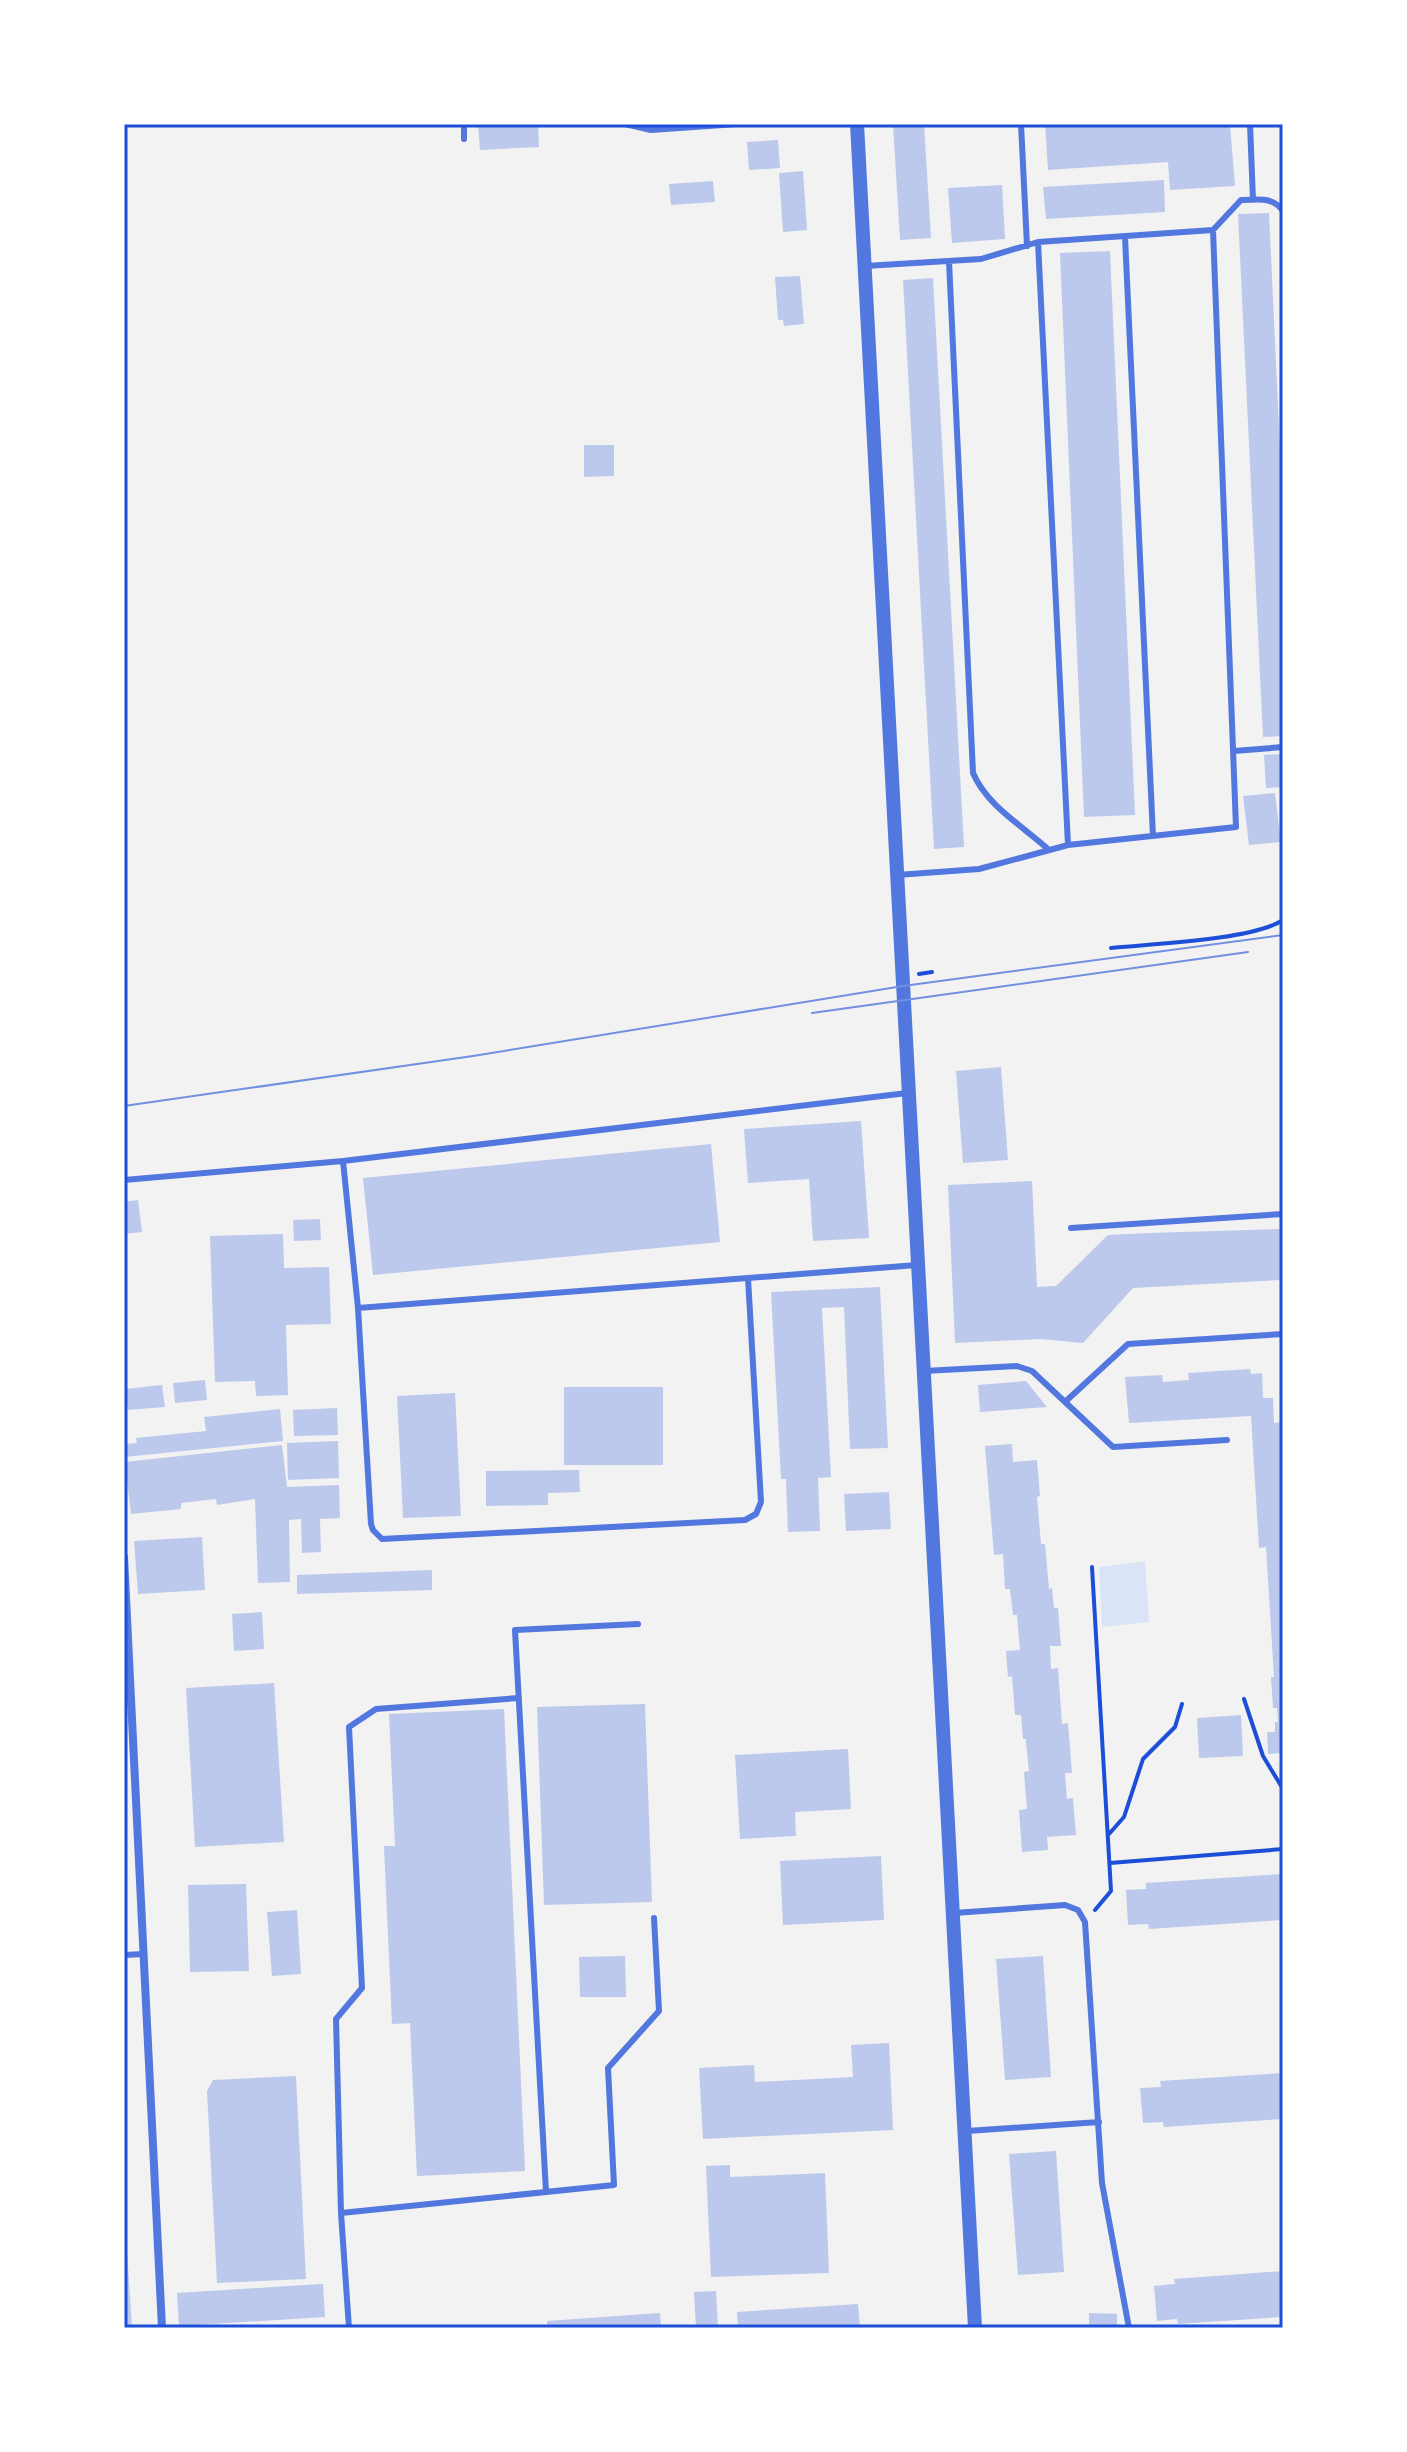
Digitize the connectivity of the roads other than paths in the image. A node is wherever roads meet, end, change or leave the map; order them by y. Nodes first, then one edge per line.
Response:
1 (464, 124) edge
2 (625, 124) edge
3 (737, 124) edge
4 (857, 124) edge
5 (1021, 124) edge
6 (1250, 124) edge
7 (464, 139) dead end
8 (1253, 200) junction
9 (1283, 211) edge
10 (1213, 230) junction
11 (1125, 237) junction
12 (1038, 242) junction
13 (1027, 246) junction
14 (949, 261) junction
15 (865, 266) junction
16 (1283, 747) edge
17 (1234, 751) junction
18 (1153, 836) junction
19 (1068, 845) junction
20 (1049, 850) junction
21 (897, 875) junction
22 (909, 1093) junction
23 (343, 1161) junction
24 (124, 1180) edge
25 (1283, 1214) edge
26 (1071, 1228) dead end
27 (917, 1265) junction
28 (748, 1278) junction
29 (358, 1308) junction
30 (1283, 1334) edge
31 (924, 1371) junction
32 (1066, 1401) junction
33 (1227, 1440) dead end
34 (124, 1557) edge
35 (638, 1624) dead end
36 (519, 1698) junction
37 (952, 1913) junction
38 (654, 1918) dead end
39 (144, 1954) junction
40 (124, 1955) edge
41 (1099, 2122) junction
42 (963, 2131) junction
43 (546, 2192) junction
44 (341, 2213) junction
45 (162, 2328) edge
46 (349, 2328) edge
47 (975, 2328) edge
48 (1129, 2328) edge

1 - 7 lane
2 - 3 lane
4 - 15 street
5 - 13 lane
6 - 8 lane
8 - 9 lane
8 - 10 lane
10 - 11 lane
10 - 17 lane
11 - 12 lane
11 - 18 lane
12 - 13 lane
12 - 19 lane
13 - 14 lane
14 - 15 lane
14 - 20 lane
15 - 21 street
16 - 17 lane
17 - 18 lane
18 - 19 lane
19 - 20 lane
20 - 21 lane
21 - 22 street
22 - 23 lane
22 - 27 street
23 - 24 lane
23 - 29 lane
25 - 26 lane
27 - 28 lane
27 - 31 street
28 - 29 lane
28 - 29 lane
30 - 32 lane
31 - 32 lane
31 - 37 street
32 - 33 lane
34 - 39 street
35 - 36 lane
36 - 43 lane
36 - 44 lane
37 - 41 lane
37 - 42 street
38 - 43 lane
39 - 40 lane
39 - 45 street
41 - 42 lane
41 - 48 lane
42 - 47 street
43 - 44 lane
44 - 46 lane

